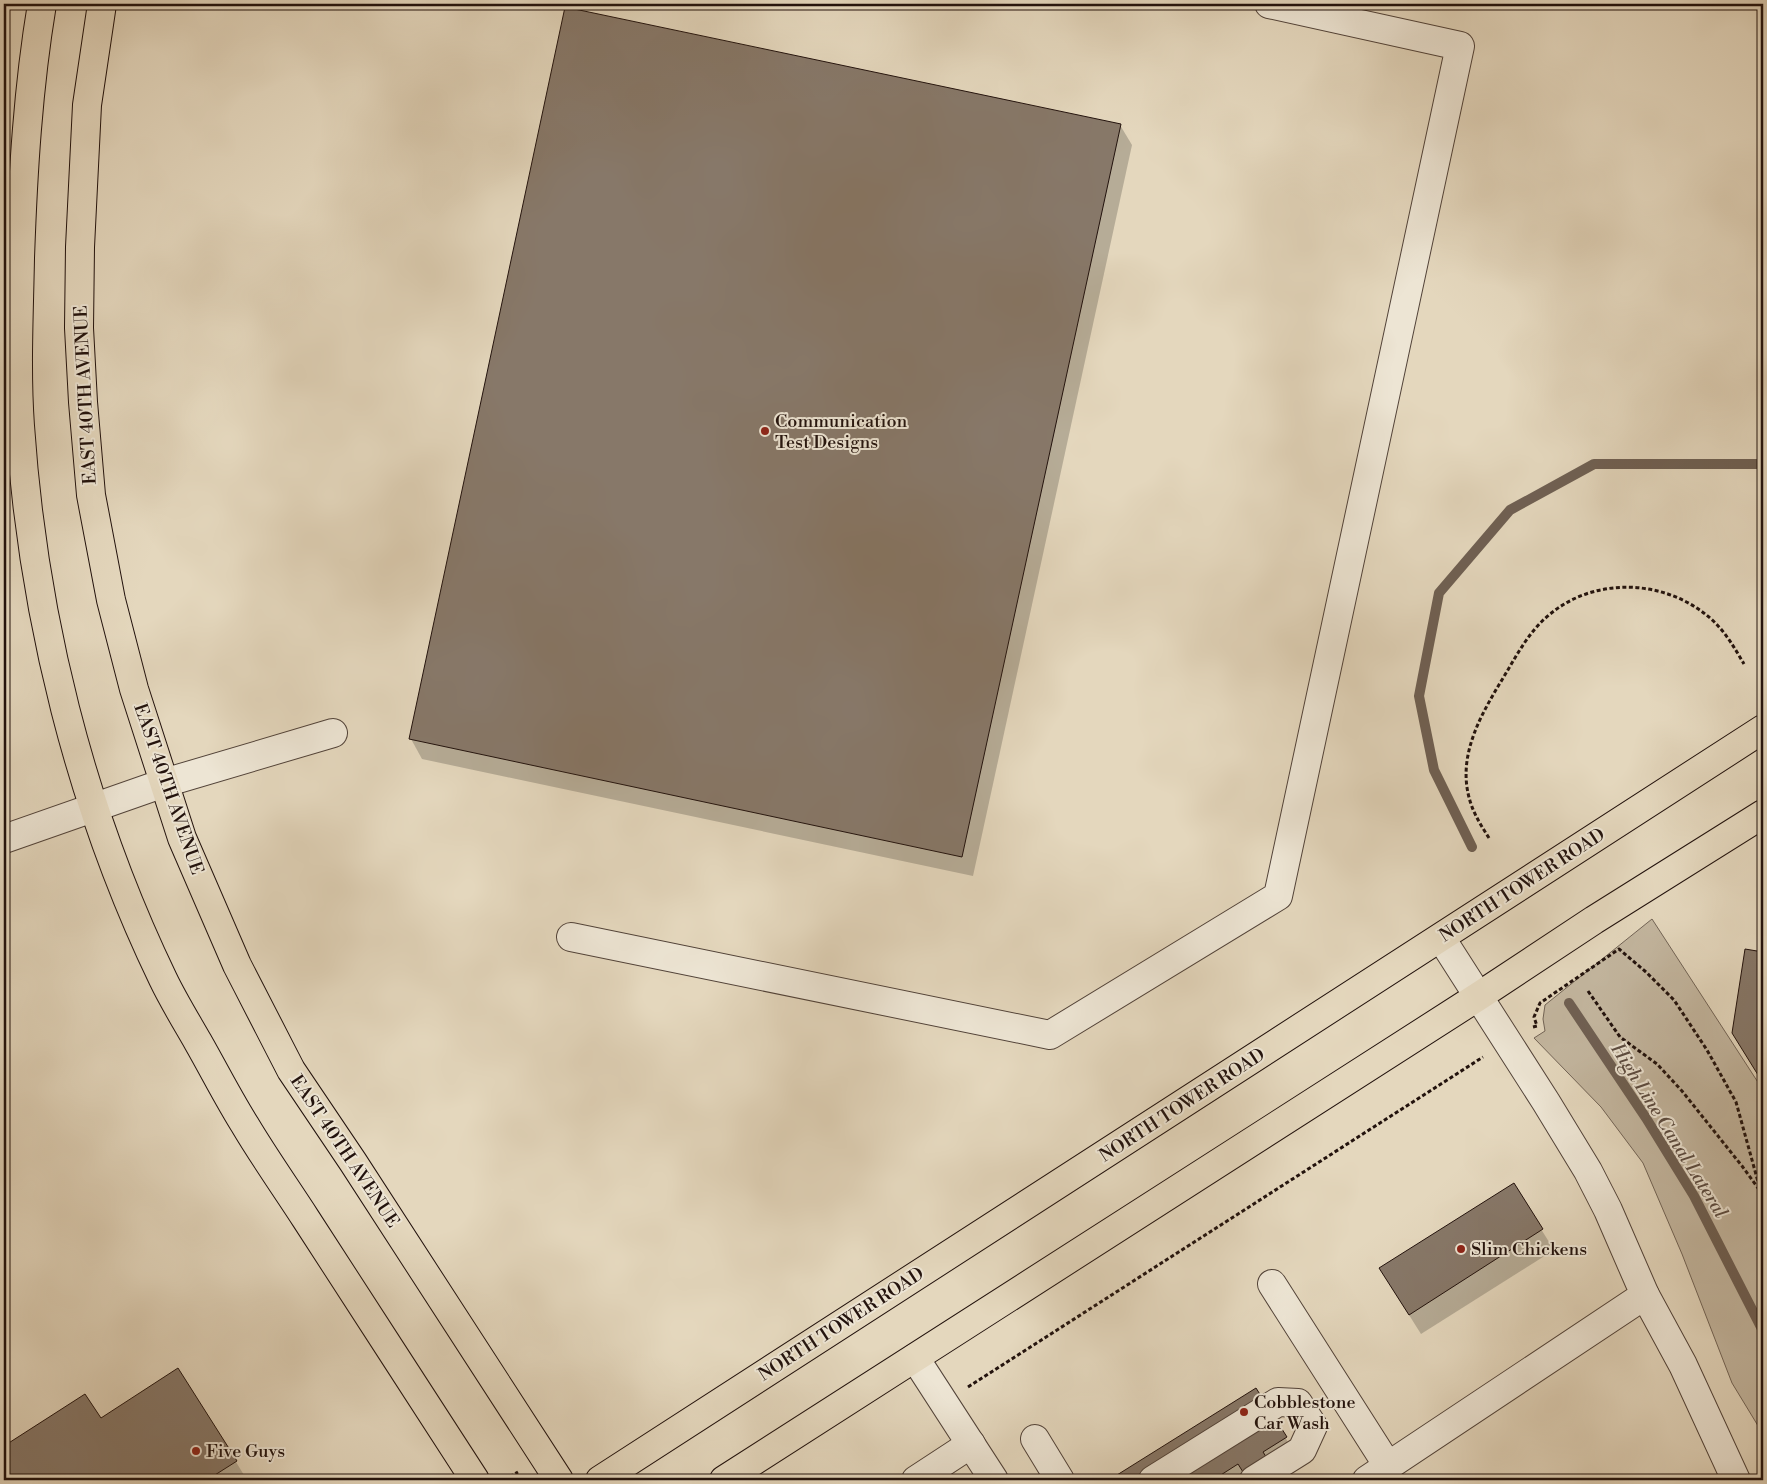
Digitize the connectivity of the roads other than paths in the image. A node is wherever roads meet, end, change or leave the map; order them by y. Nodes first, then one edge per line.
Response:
1 (42, 4) edge
2 (102, 4) edge
3 (1269, 4) edge
4 (1763, 729) edge
5 (333, 733) dead end
6 (164, 783) junction
7 (94, 807) junction
8 (1763, 814) edge
9 (4, 838) edge
10 (572, 937) dead end
11 (1441, 938) junction
12 (1478, 996) junction
13 (1272, 1284) dead end
14 (1645, 1295) junction
15 (915, 1358) junction
16 (1035, 1439) dead end
17 (971, 1444) junction
18 (1378, 1473) edge
19 (475, 1480) edge
20 (559, 1480) edge
21 (600, 1480) edge
22 (724, 1480) edge
23 (916, 1480) edge
24 (994, 1480) edge
25 (1060, 1480) edge
26 (1153, 1480) edge
27 (1254, 1480) edge
28 (1736, 1480) edge

1 - 7 main road
2 - 6 main road, EAST 40TH AVENUE
3 - 10 street
4 - 11 main road, NORTH TOWER ROAD
5 - 6 street
6 - 7 street
6 - 20 main road, EAST 40TH AVENUE
7 - 9 street
7 - 19 main road
8 - 12 main road
11 - 12 street
11 - 21 main road, NORTH TOWER ROAD
12 - 14 street
12 - 15 main road
13 - 18 street
14 - 18 street
14 - 28 street
15 - 17 street
15 - 22 main road
16 - 25 street
17 - 23 street
17 - 24 street
26 - 27 street

